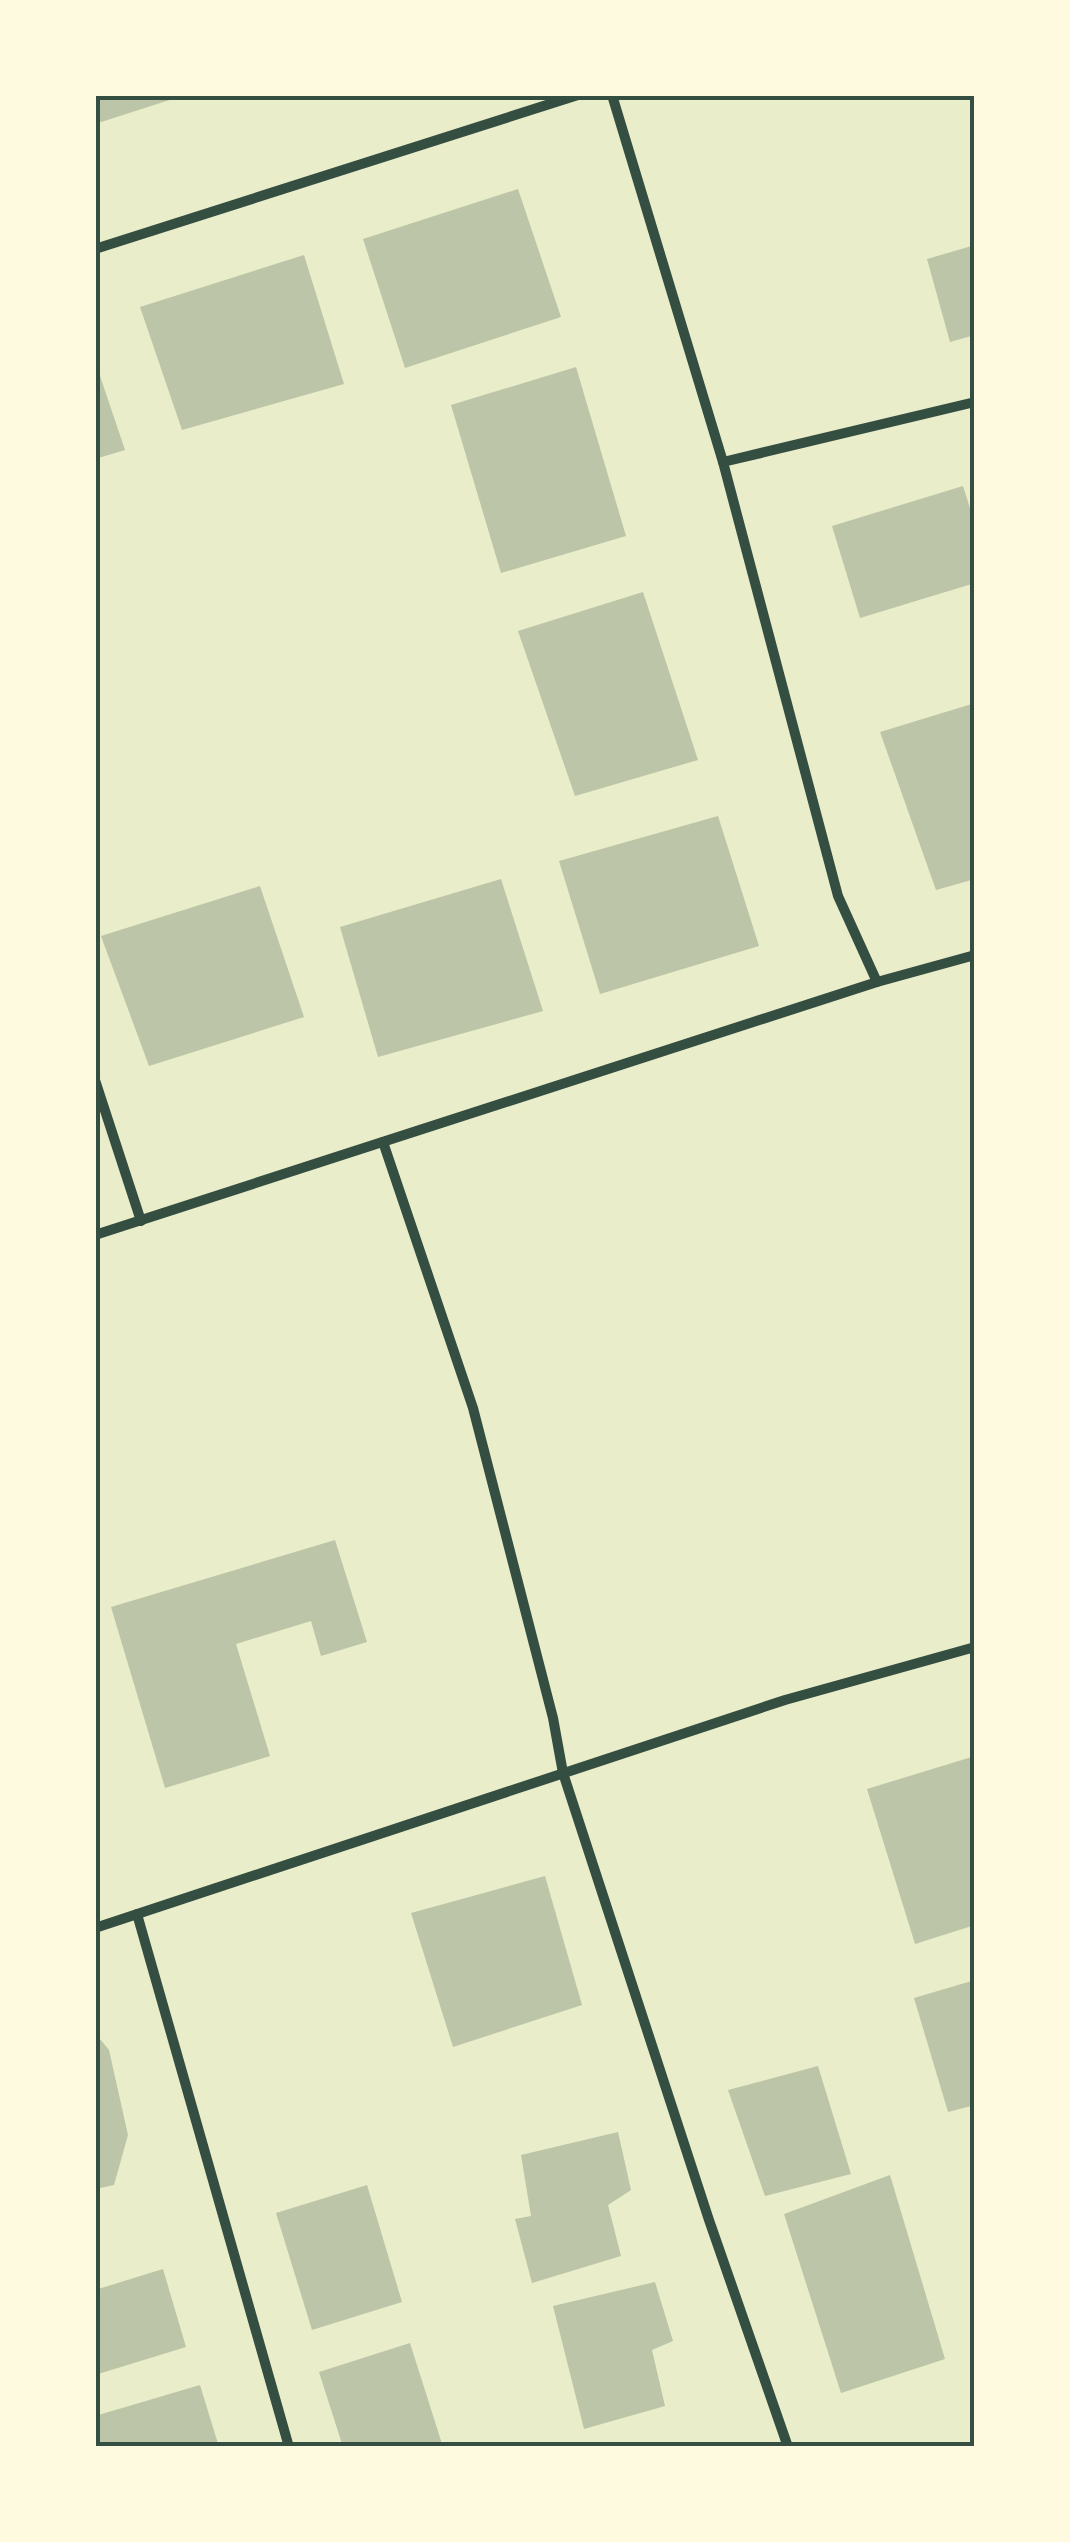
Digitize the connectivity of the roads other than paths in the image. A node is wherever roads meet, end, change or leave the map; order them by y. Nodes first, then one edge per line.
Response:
1 (578, 95) edge
2 (612, 95) edge
3 (95, 249) edge
4 (975, 402) edge
5 (723, 462) junction
6 (975, 954) edge
7 (877, 982) junction
8 (95, 1080) edge
9 (383, 1142) junction
10 (141, 1220) junction
11 (95, 1235) edge
12 (975, 1647) edge
13 (563, 1773) junction
14 (137, 1914) junction
15 (95, 1928) edge
16 (290, 2447) edge
17 (788, 2447) edge

1 - 3 street
2 - 5 street
4 - 5 street
5 - 7 street
6 - 7 street
7 - 9 street
8 - 10 street
9 - 10 street
9 - 13 street
10 - 11 street
12 - 13 street
13 - 14 street
13 - 17 street
14 - 15 street
14 - 16 street

